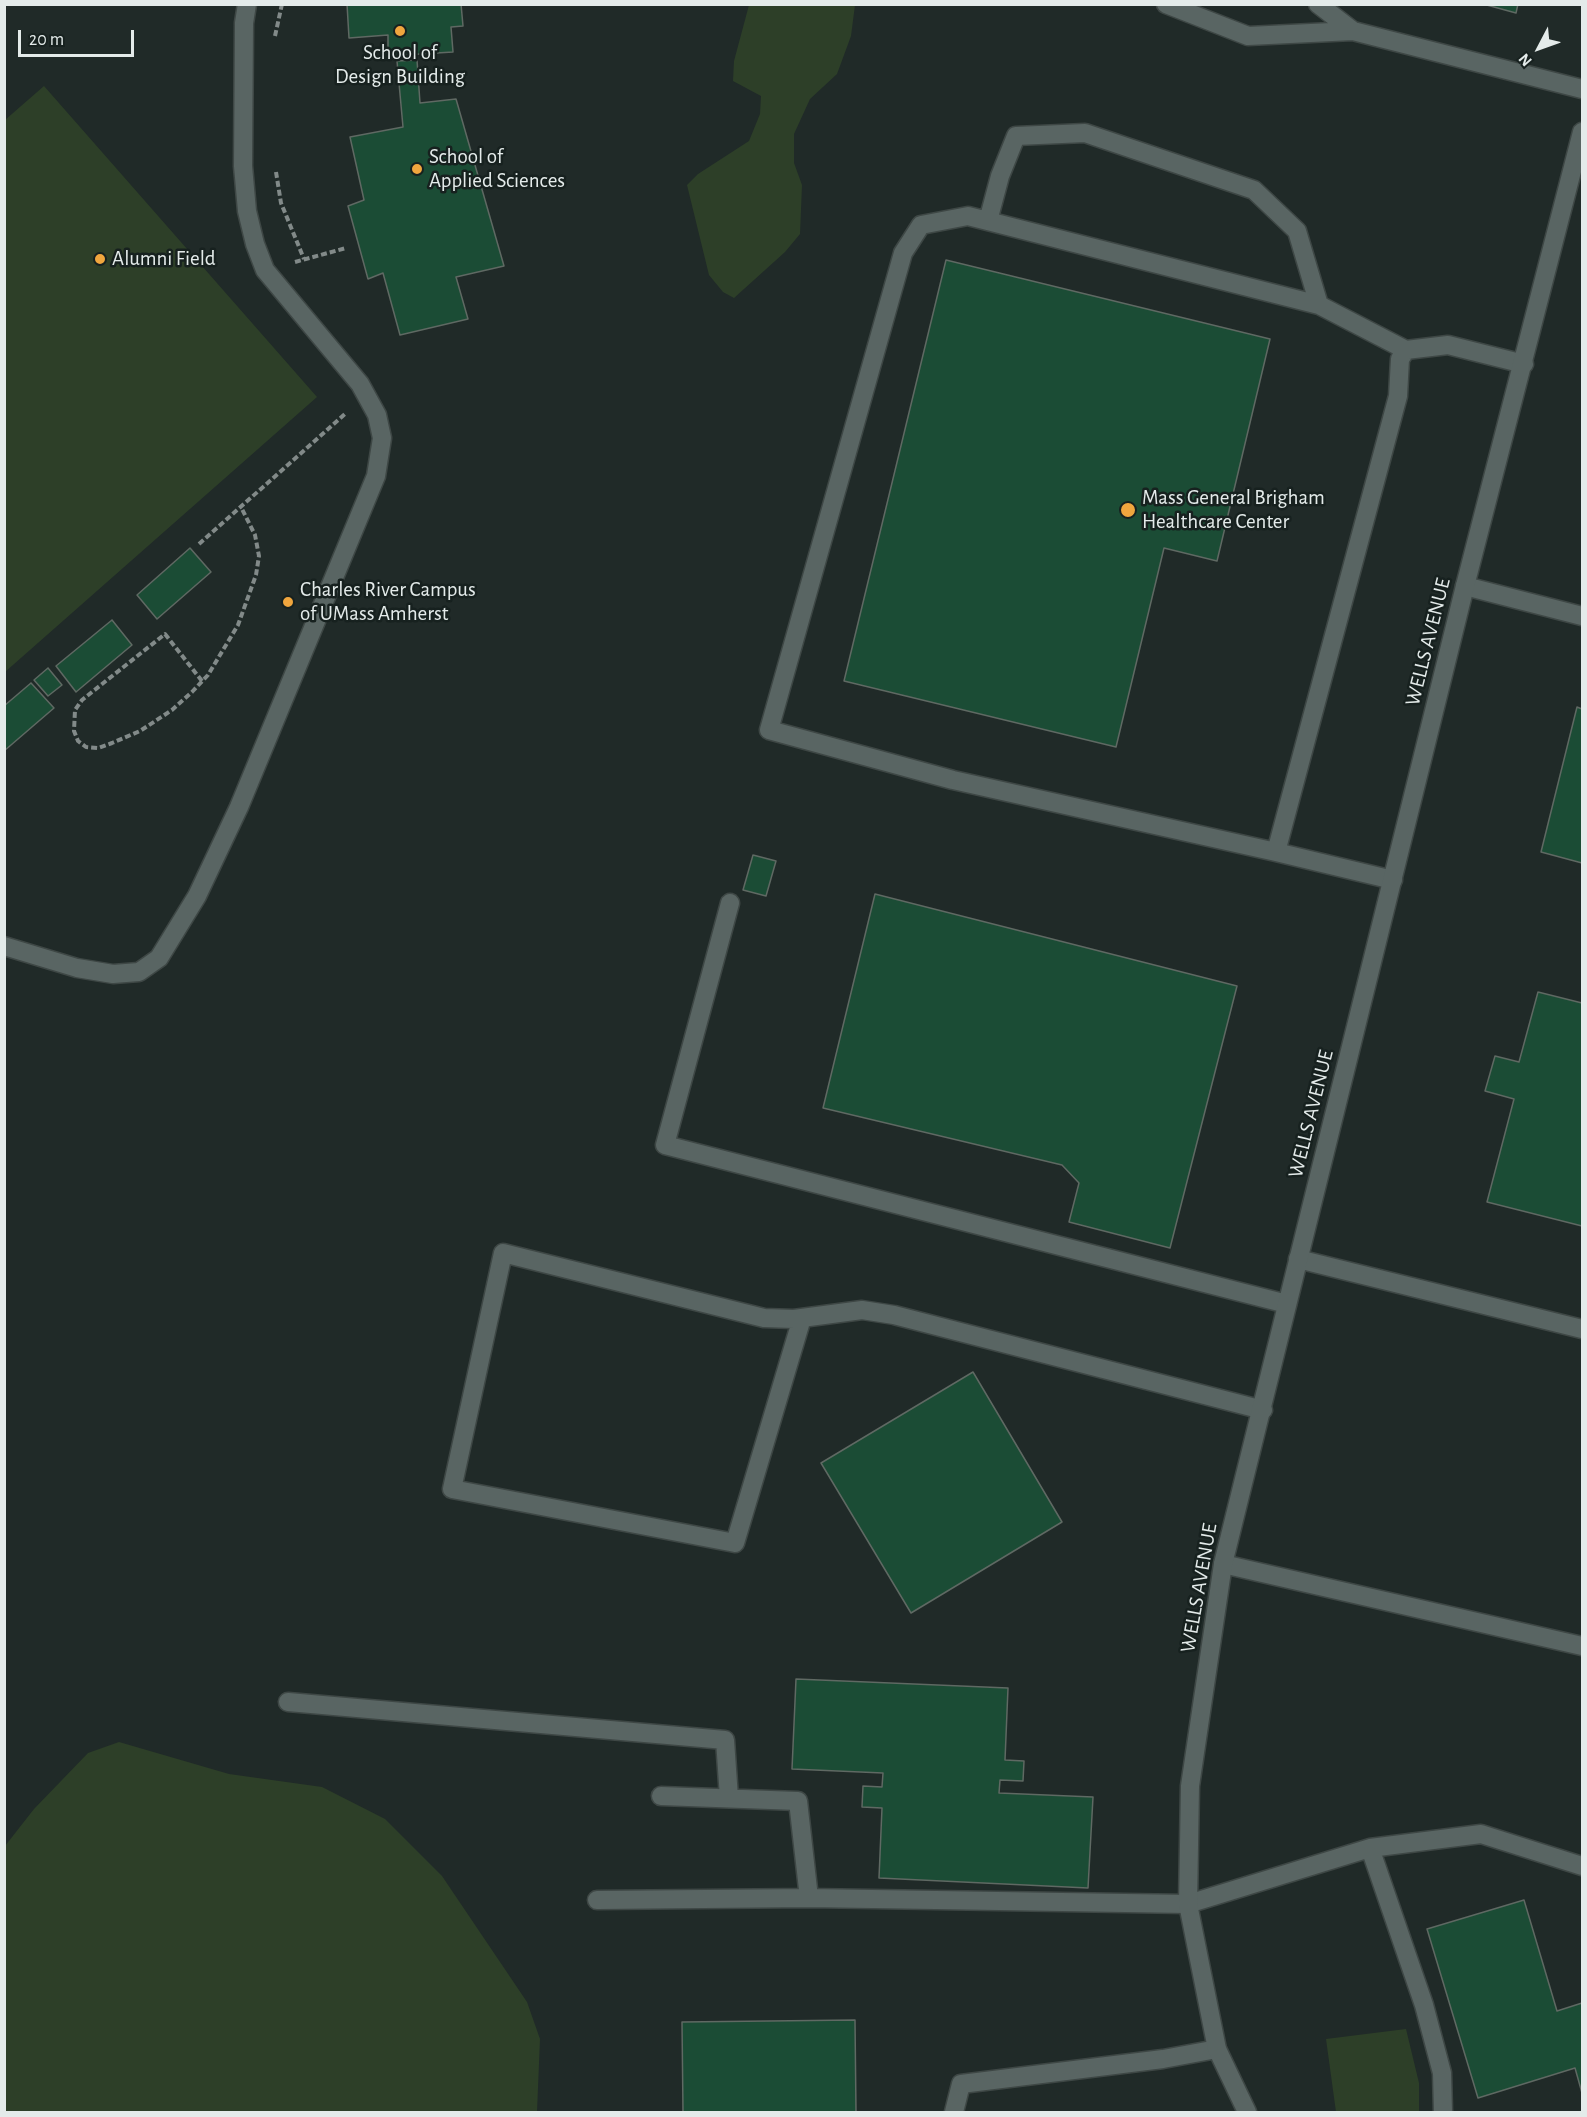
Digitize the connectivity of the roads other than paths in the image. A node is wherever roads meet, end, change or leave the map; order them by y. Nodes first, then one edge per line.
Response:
1 (247, 4) edge
2 (1166, 4) edge
3 (1318, 4) edge
4 (1353, 31) junction
5 (1582, 89) edge
6 (1582, 132) edge
7 (988, 221) junction
8 (1319, 305) junction
9 (1406, 350) junction
10 (1524, 364) junction
11 (1465, 586) junction
12 (1582, 616) edge
13 (1276, 852) junction
14 (1393, 880) junction
15 (730, 903) dead end
16 (4, 946) edge
17 (1298, 1259) junction
18 (1287, 1304) junction
19 (802, 1318) junction
20 (1582, 1329) edge
21 (1263, 1410) junction
22 (1224, 1564) junction
23 (1582, 1646) edge
24 (288, 1702) dead end
25 (661, 1796) dead end
26 (729, 1798) junction
27 (1370, 1848) junction
28 (1582, 1866) edge
29 (809, 1898) junction
30 (597, 1900) dead end
31 (1188, 1904) junction
32 (1217, 2049) junction
33 (954, 2112) edge
34 (1247, 2112) edge
35 (1443, 2112) edge

1 - 16 street
2 - 4 street
3 - 4 street
4 - 5 street
6 - 10 street, WELLS AVENUE
7 - 8 street
7 - 8 street
7 - 13 street
8 - 9 street
9 - 10 street
9 - 13 street
10 - 11 street, WELLS AVENUE
11 - 12 street
11 - 14 street, WELLS AVENUE
13 - 14 street
14 - 17 street, WELLS AVENUE
15 - 18 street
17 - 18 street, WELLS AVENUE
17 - 20 street
18 - 21 street, WELLS AVENUE
19 - 19 street
19 - 21 street
21 - 22 street, WELLS AVENUE
22 - 23 street
22 - 31 street, WELLS AVENUE
24 - 26 street
25 - 26 street
26 - 29 street
27 - 28 street
27 - 31 street
27 - 35 street
29 - 30 street
29 - 31 street
31 - 32 street, WELLS AVENUE
32 - 33 street
32 - 34 street, WELLS AVENUE

